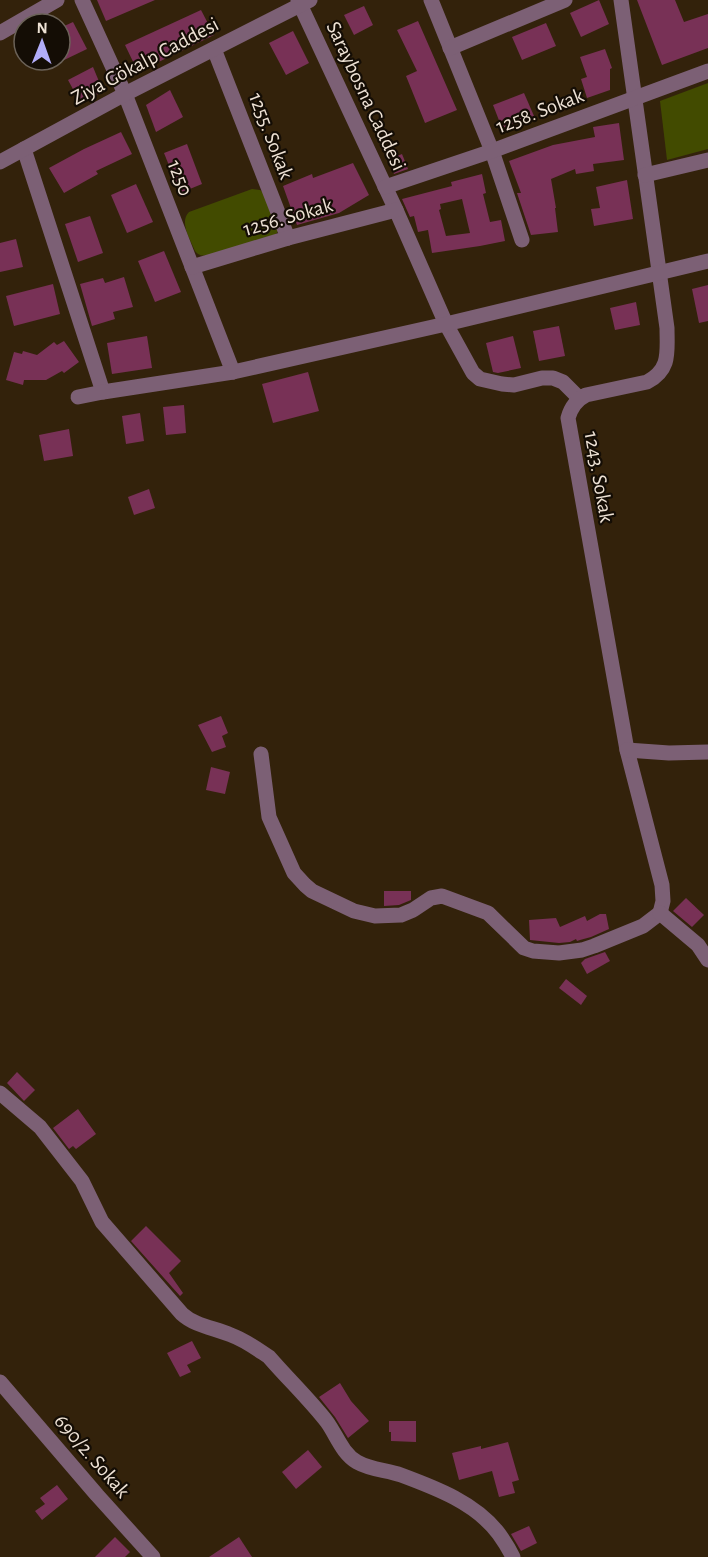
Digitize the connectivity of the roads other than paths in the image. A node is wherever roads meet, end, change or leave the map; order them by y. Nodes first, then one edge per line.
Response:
1 (57, 0) edge
2 (82, 0) edge
3 (430, 0) edge
4 (565, 0) edge
5 (621, 0) edge
6 (303, 2) edge
7 (0, 33) edge
8 (450, 48) junction
9 (214, 49) junction
10 (708, 71) edge
11 (125, 94) junction
12 (635, 97) junction
13 (24, 149) junction
14 (492, 151) junction
15 (708, 160) edge
16 (0, 162) edge
17 (645, 175) junction
18 (385, 187) junction
19 (396, 210) junction
20 (288, 238) junction
21 (522, 240) dead end
22 (708, 261) edge
23 (192, 267) junction
24 (658, 273) junction
25 (446, 324) junction
26 (233, 372) junction
27 (103, 392) junction
28 (78, 397) dead end
29 (579, 398) junction
30 (627, 750) junction
31 (708, 752) edge
32 (261, 754) dead end
33 (660, 913) junction
34 (708, 960) edge
35 (0, 1093) edge
36 (0, 1382) edge
37 (153, 1557) edge
38 (513, 1557) edge

1 - 7 street
2 - 11 street, 1250
3 - 8 street
4 - 8 street
5 - 12 street
6 - 9 street, Ziya Gökalp Caddesi
6 - 18 street, Saraybosna Caddesi
8 - 14 street
9 - 11 street, Ziya Gökalp Caddesi
9 - 20 street, 1255. Sokak
10 - 12 street, 1258. Sokak
11 - 13 street, Ziya Gökalp Caddesi
11 - 23 street, 1250
12 - 14 street, 1258. Sokak
12 - 17 street
13 - 16 street, Ziya Gökalp Caddesi
13 - 27 street
14 - 18 street, 1258. Sokak
14 - 21 street
15 - 17 street
17 - 24 street
18 - 19 street, Saraybosna Caddesi
19 - 20 street, 1256. Sokak
19 - 25 street, Saraybosna Caddesi
20 - 23 street, 1256. Sokak
22 - 24 street
23 - 26 street, 1250
24 - 25 street
24 - 29 street
25 - 26 street
25 - 29 street, Saraybosna Caddesi
26 - 27 street
27 - 28 street
29 - 30 street, 1243. Sokak
30 - 31 street
30 - 33 street, 1243. Sokak
32 - 33 street
33 - 34 street
35 - 38 street
36 - 37 street, 690/2. Sokak

